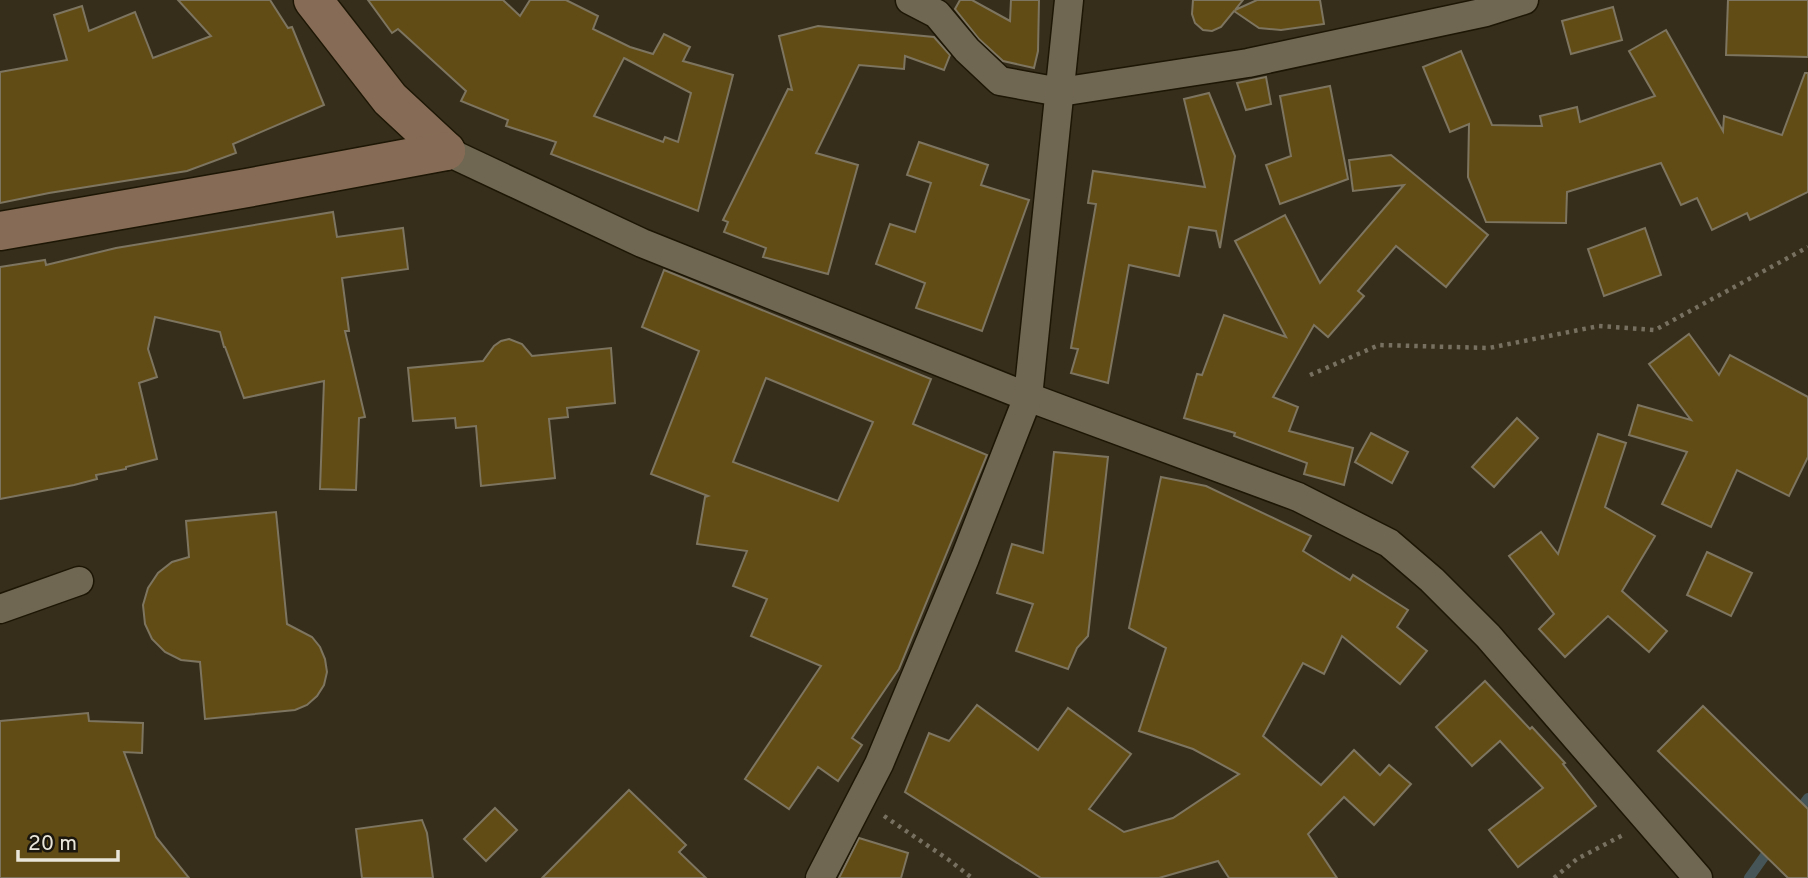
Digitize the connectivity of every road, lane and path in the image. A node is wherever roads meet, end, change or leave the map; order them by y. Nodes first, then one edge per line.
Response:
1 (313, 0) edge
2 (910, 0) edge
3 (1069, 0) edge
4 (1524, 0) edge
5 (1060, 92) junction
6 (446, 151) junction
7 (0, 231) edge
8 (1808, 247) edge
9 (1310, 375) dead end
10 (1028, 397) junction
11 (79, 581) dead end
12 (0, 609) edge
13 (860, 800) junction
14 (1648, 821) junction
15 (820, 878) edge
16 (972, 878) edge
17 (1554, 878) edge
18 (1698, 878) edge

1 - 6 street
2 - 5 street
3 - 5 street
4 - 5 street
5 - 10 street
6 - 7 street
6 - 10 street
8 - 9 path
10 - 13 street
10 - 14 street
11 - 12 street
13 - 15 street
13 - 16 path
14 - 17 path
14 - 18 street

